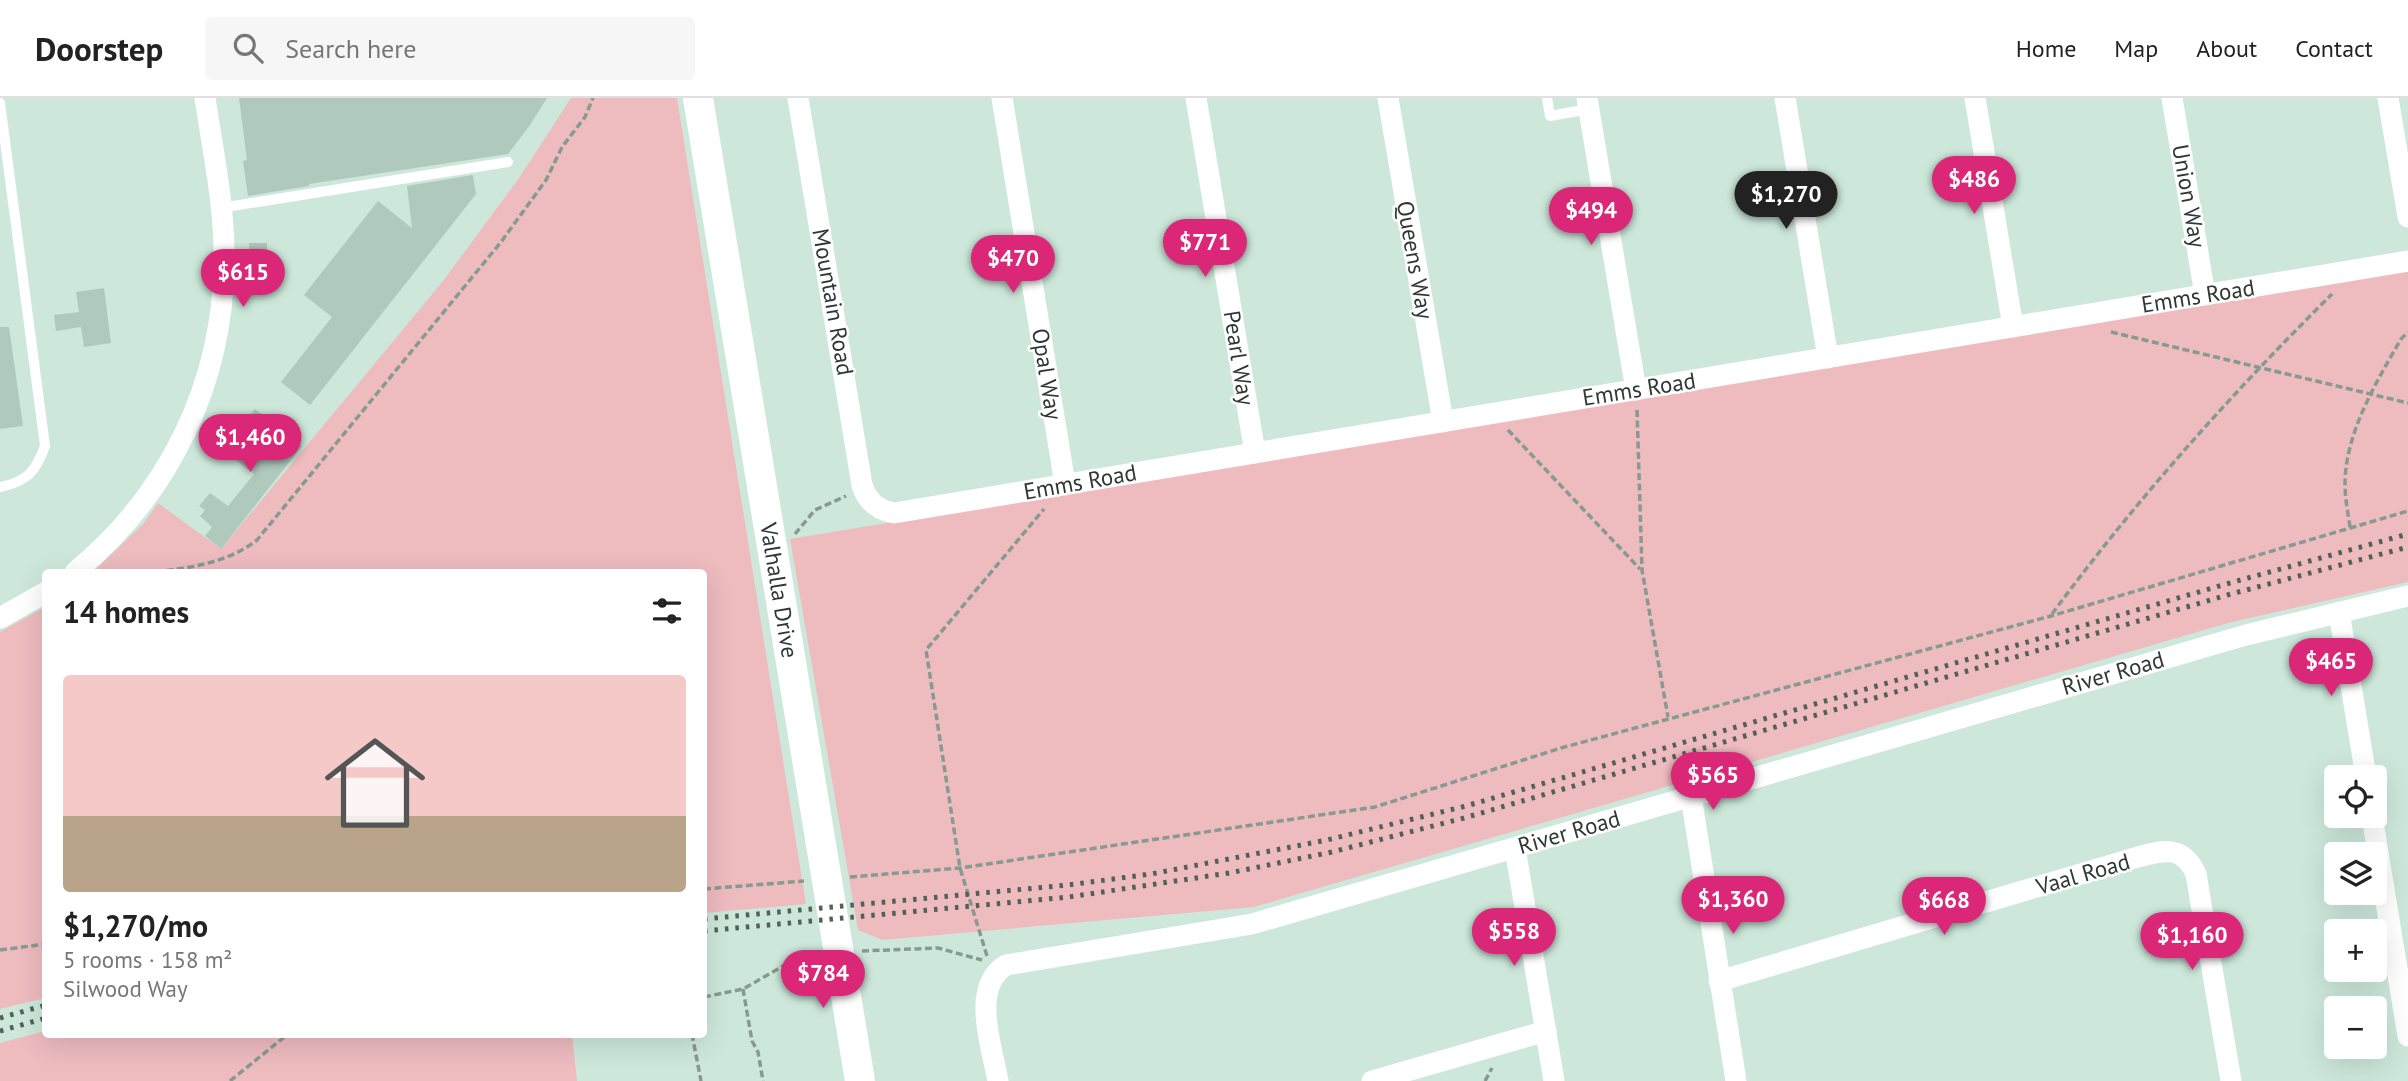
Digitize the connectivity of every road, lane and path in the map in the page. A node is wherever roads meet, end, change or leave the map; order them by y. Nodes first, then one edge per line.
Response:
1 (205, 98) edge
2 (593, 98) edge
3 (698, 98) edge
4 (798, 98) edge
5 (1002, 98) edge
6 (1196, 98) edge
7 (1388, 98) edge
8 (1547, 98) edge
9 (1785, 98) edge
10 (1975, 98) edge
11 (2172, 98) edge
12 (2388, 98) edge
13 (0, 103) edge
14 (1588, 104) edge
15 (508, 162) dead end
16 (220, 208) junction
17 (2408, 216) edge
18 (2408, 261) edge
19 (2333, 273) junction
20 (2205, 295) junction
21 (2013, 327) junction
22 (2110, 331) dead end
23 (2408, 332) edge
24 (1828, 358) junction
25 (2259, 366) junction
26 (1636, 390) junction
27 (2368, 396) junction
28 (2408, 403) edge
29 (1492, 414) junction
30 (1443, 422) junction
31 (1255, 453) junction
32 (1065, 484) junction
33 (0, 487) edge
34 (868, 497) junction
35 (2408, 511) edge
36 (2350, 527) junction
37 (787, 539) dead end
38 (78, 569) edge
39 (176, 569) edge
40 (1642, 570) junction
41 (42, 594) edge
42 (2408, 596) edge
43 (2339, 612) junction
44 (2051, 616) junction
45 (0, 618) edge
46 (1668, 717) junction
47 (2364, 765) edge
48 (1691, 796) junction
49 (2374, 828) edge
50 (1515, 848) junction
51 (960, 868) junction
52 (839, 878) dead end
53 (812, 880) dead end
54 (707, 890) edge
55 (42, 945) edge
56 (0, 950) edge
57 (857, 952) dead end
58 (818, 956) dead end
59 (1719, 981) junction
60 (743, 989) junction
61 (707, 996) edge
62 (1546, 1031) junction
63 (2408, 1036) edge
64 (283, 1038) edge
65 (693, 1038) edge
66 (230, 1081) edge
67 (701, 1081) edge
68 (764, 1081) edge
69 (860, 1081) edge
70 (998, 1081) edge
71 (1372, 1081) edge
72 (1554, 1081) edge
73 (1736, 1081) edge
74 (2231, 1081) edge

1 - 16 street
2 - 39 path
3 - 69 main road, Valhalla Drive
4 - 34 street, Mountain Road
5 - 32 street, Opal Way
6 - 31 street, Pearl Way
7 - 30 street, Queens Way
8 - 14 lane
9 - 24 street
10 - 21 street
11 - 20 street, Union Way
12 - 17 street
13 - 33 lane
14 - 26 street
15 - 16 lane
16 - 38 street
18 - 19 street, Emms Road
19 - 20 street, Emms Road
19 - 25 path
20 - 21 street, Emms Road
21 - 24 street, Emms Road
22 - 25 path
23 - 27 path
24 - 26 street, Emms Road
25 - 27 path
25 - 44 path
26 - 29 street, Emms Road
26 - 40 path
27 - 28 path
27 - 36 path
29 - 30 street, Emms Road
29 - 40 path
30 - 31 street, Emms Road
31 - 32 street, Emms Road
32 - 34 street, Emms Road
32 - 51 path
34 - 37 path
35 - 36 path
36 - 44 path
40 - 46 path
41 - 45 street
42 - 43 street, River Road
43 - 47 street
43 - 48 street, River Road
44 - 46 path
46 - 51 path
48 - 50 street, River Road
48 - 59 street
49 - 63 street
50 - 62 street
50 - 70 street, River Road
51 - 52 path
51 - 57 path
53 - 54 path
55 - 56 path
58 - 60 path
59 - 73 street
59 - 74 street, Vaal Road
60 - 61 path
60 - 68 path
62 - 71 street
62 - 72 street
64 - 66 path
65 - 67 path

